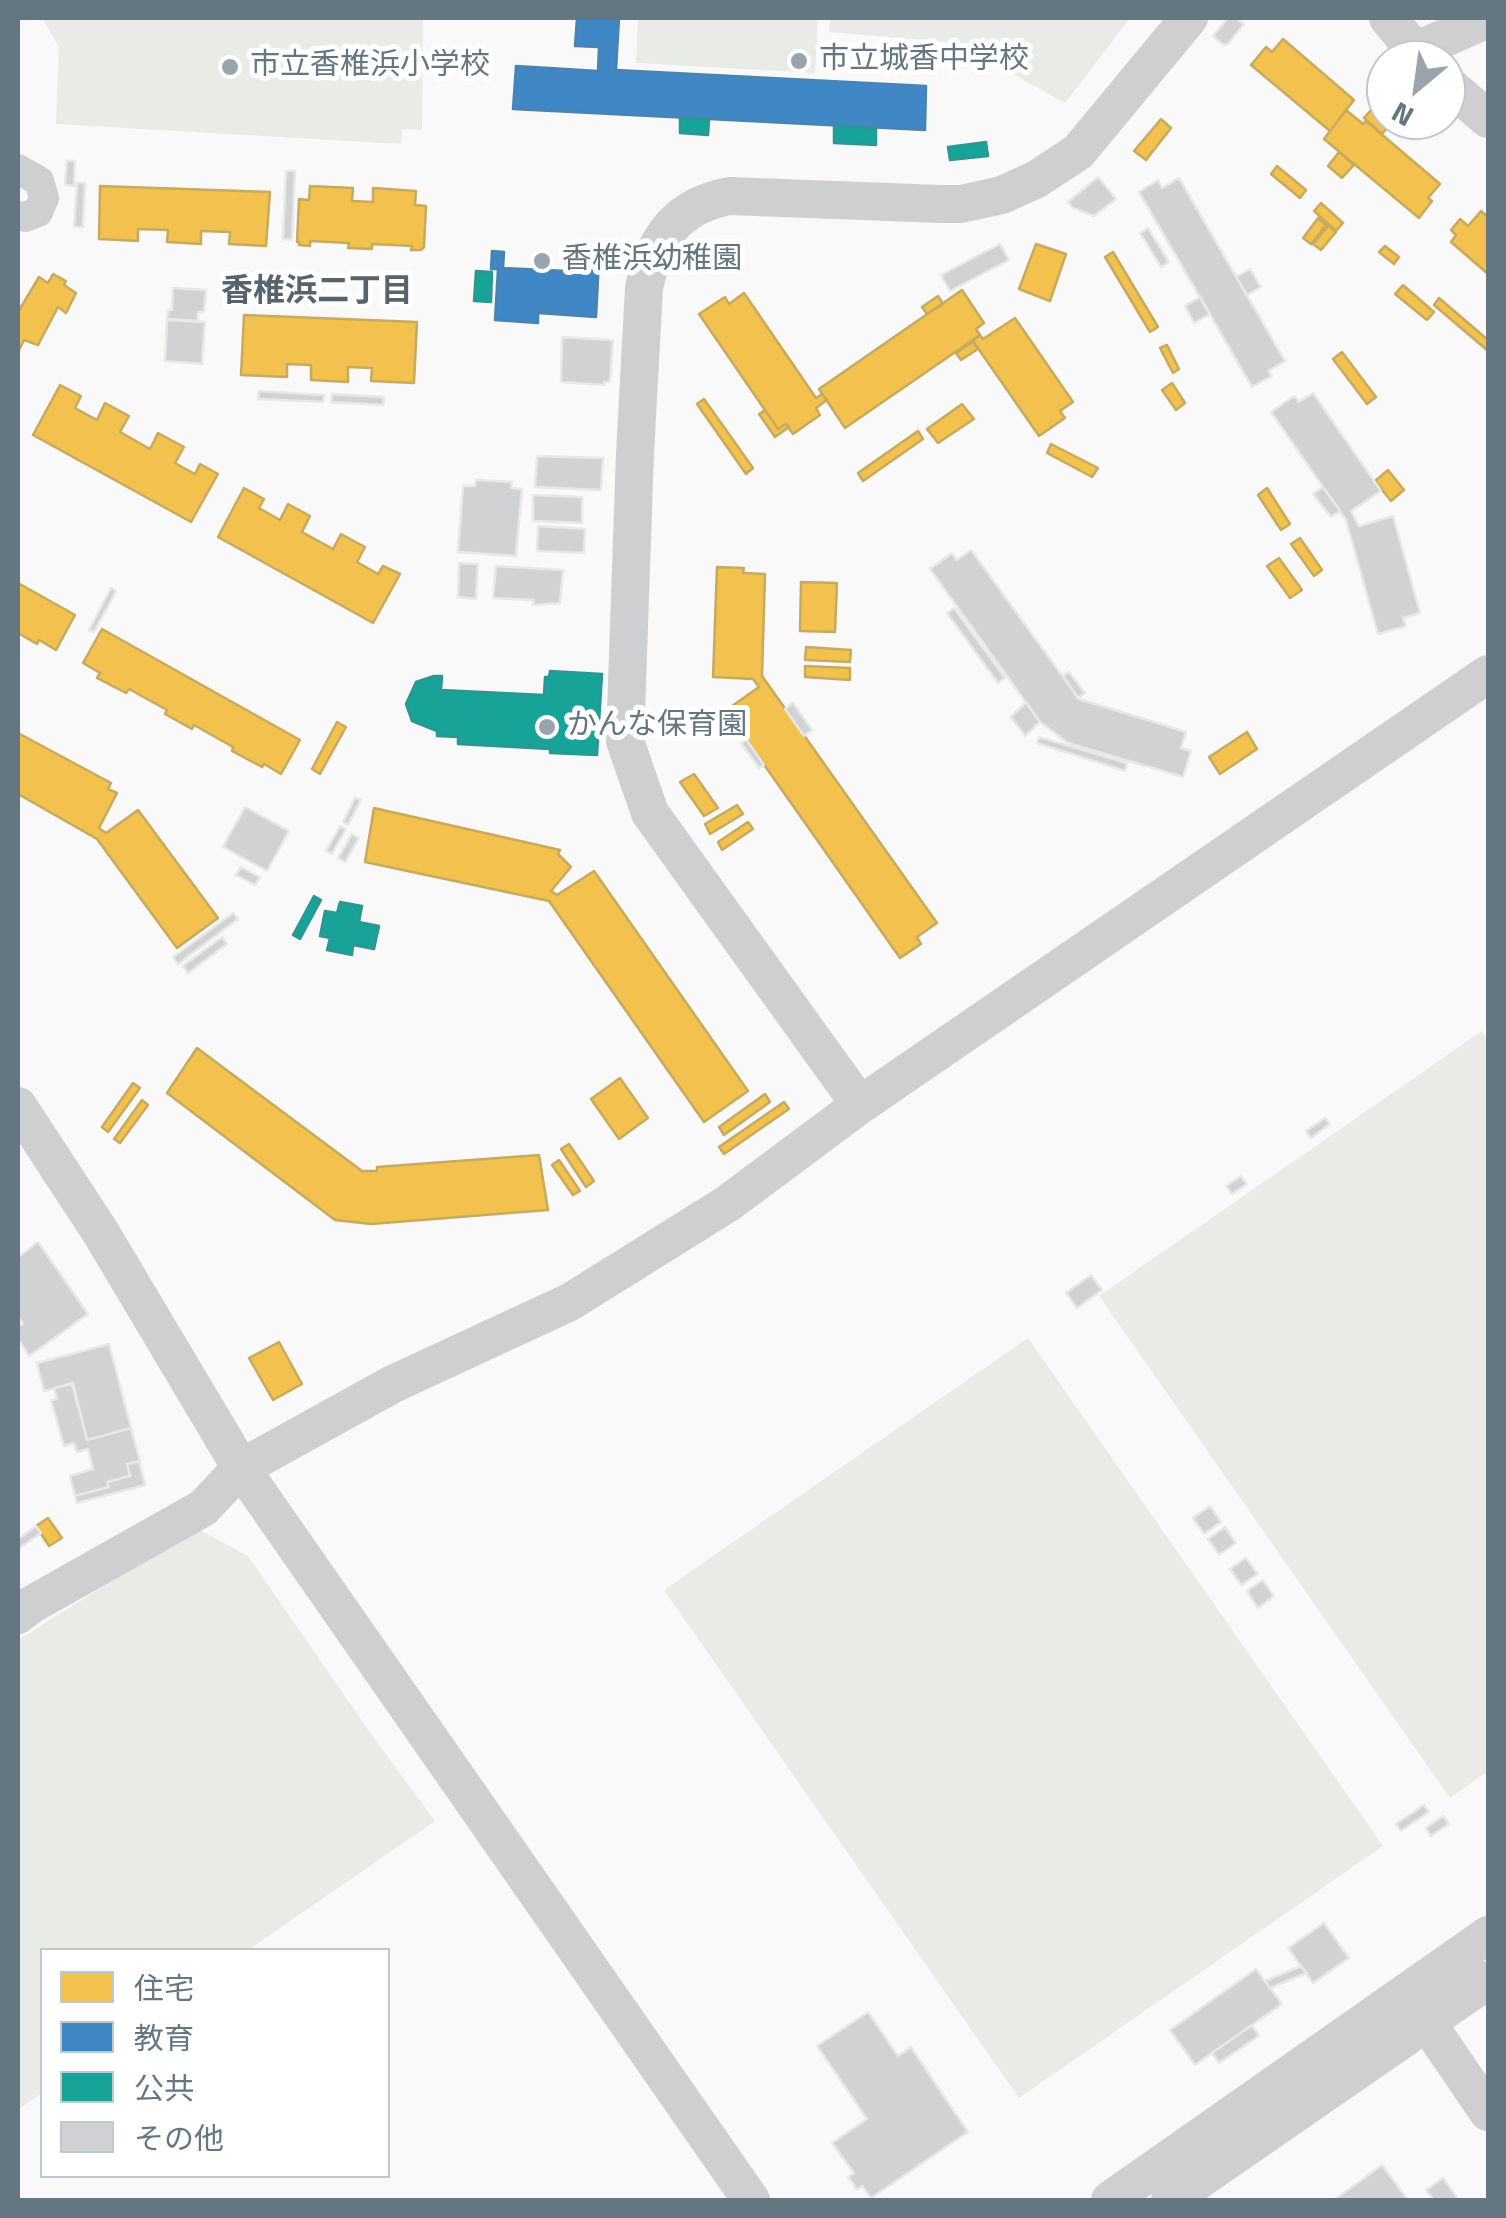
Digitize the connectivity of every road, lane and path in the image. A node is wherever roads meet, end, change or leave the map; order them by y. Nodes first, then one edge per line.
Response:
1 (1190, 18) edge
2 (1388, 18) edge
3 (1488, 18) edge
4 (1406, 40) edge
5 (1448, 40) edge
6 (1466, 100) edge
7 (1488, 118) edge
8 (18, 169) edge
9 (18, 216) edge
10 (1488, 674) edge
11 (860, 1104) junction
12 (18, 1106) edge
13 (241, 1468) junction
14 (18, 1615) edge
15 (1488, 1935) edge
16 (1488, 1980) edge
17 (1416, 2007) junction
18 (1488, 2112) edge
19 (751, 2200) edge
20 (1110, 2200) edge
21 (1170, 2200) edge

1 - 11 street
2 - 4 street
3 - 5 street
6 - 7 street
8 - 9 street
10 - 11 street
11 - 13 street
12 - 13 street
13 - 14 street
13 - 19 street
15 - 17 street
16 - 17 street
17 - 18 street
17 - 20 street
17 - 21 street

